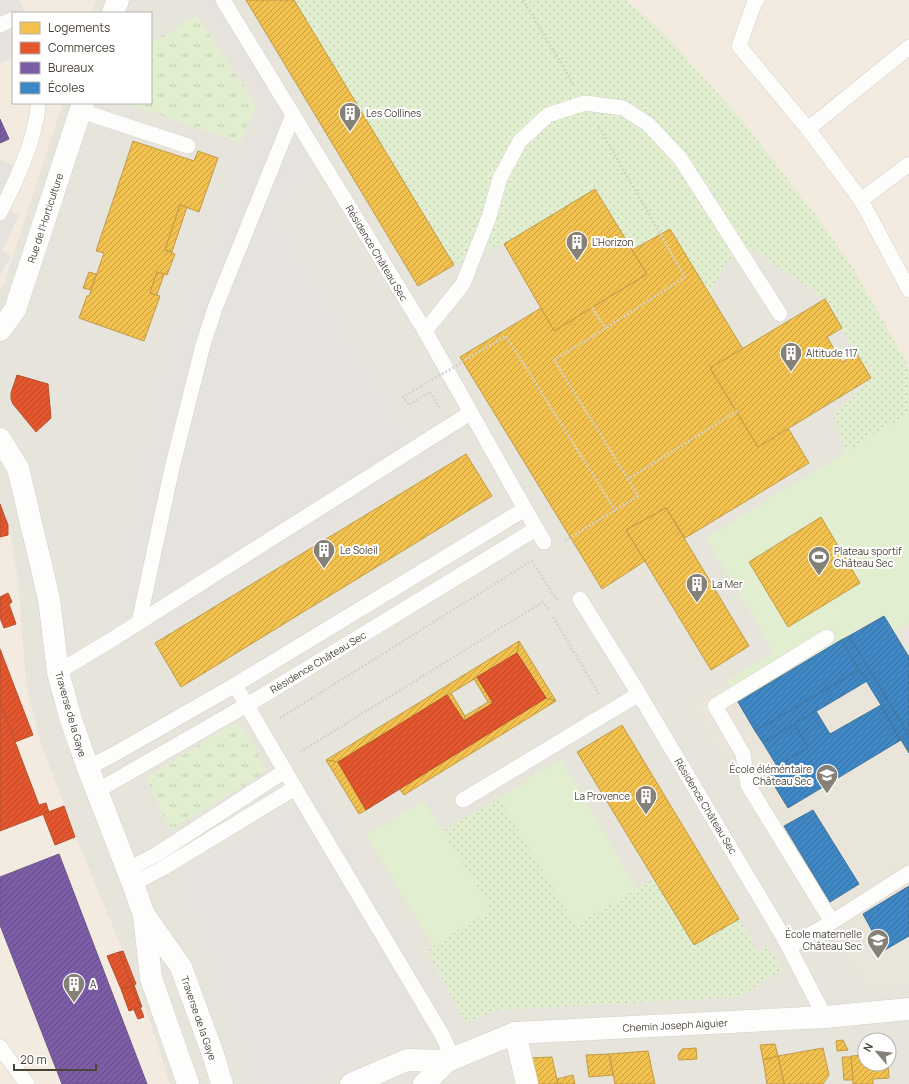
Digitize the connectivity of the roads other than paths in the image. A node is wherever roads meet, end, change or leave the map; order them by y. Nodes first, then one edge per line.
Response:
1 (118, 0) edge
2 (223, 0) edge
3 (755, 0) edge
4 (113, 12) edge
5 (12, 19) edge
6 (0, 25) edge
7 (909, 47) edge
8 (38, 104) edge
9 (82, 107) edge
10 (293, 115) junction
11 (808, 129) junction
12 (188, 146) dead end
13 (909, 164) edge
14 (861, 200) junction
15 (0, 213) edge
16 (909, 290) edge
17 (780, 314) dead end
18 (0, 330) edge
19 (425, 332) junction
20 (470, 413) junction
21 (0, 439) edge
22 (525, 509) junction
23 (536, 529) junction
24 (544, 542) dead end
25 (580, 599) dead end
26 (139, 622) junction
27 (827, 637) dead end
28 (58, 672) junction
29 (235, 685) junction
30 (639, 694) junction
31 (247, 705) junction
32 (88, 768) junction
33 (285, 771) junction
34 (295, 788) junction
35 (97, 791) junction
36 (463, 800) dead end
37 (909, 873) edge
38 (130, 877) junction
39 (144, 915) junction
40 (832, 922) junction
41 (789, 947) junction
42 (909, 1009) edge
43 (825, 1017) junction
44 (515, 1033) junction
45 (0, 1046) edge
46 (450, 1059) junction
47 (27, 1084) edge
48 (188, 1084) edge
49 (222, 1084) edge
50 (351, 1084) edge
51 (424, 1084) edge
52 (527, 1084) edge

1 - 4 street
2 - 10 lane, Résidence Château Sec
3 - 11 lane
5 - 6 lane
7 - 11 lane
8 - 15 lane
9 - 12 lane
9 - 18 street, Rue de l'Horticulture
10 - 19 lane, Résidence Château Sec
10 - 26 lane
11 - 14 lane
13 - 14 lane
14 - 16 lane
17 - 19 lane
19 - 20 lane, Résidence Château Sec
20 - 22 lane, Résidence Château Sec
20 - 26 lane
21 - 28 street, Traverse de la Gaye
22 - 23 lane, Résidence Château Sec
22 - 29 lane
23 - 24 lane, Résidence Château Sec
23 - 31 lane, Résidence Château Sec
25 - 30 lane, Résidence Château Sec
26 - 28 lane
27 - 40 lane
28 - 32 street, Traverse de la Gaye
29 - 31 lane
29 - 32 lane
30 - 36 lane
30 - 41 lane, Résidence Château Sec
31 - 33 lane
31 - 35 lane, Résidence Château Sec
32 - 35 street, Traverse de la Gaye
33 - 34 lane
33 - 38 lane
34 - 38 lane
34 - 46 lane
35 - 38 street, Traverse de la Gaye
37 - 40 lane
38 - 39 street, Traverse de la Gaye
39 - 48 street, Traverse de la Gaye
39 - 49 street, Traverse de la Gaye
40 - 41 lane
41 - 43 lane, Résidence Château Sec
42 - 43 street, Chemin Joseph Aiguier
43 - 44 street, Chemin Joseph Aiguier
44 - 46 street, Chemin Joseph Aiguier
44 - 52 street
45 - 47 lane
46 - 50 street, Chemin Joseph Aiguier
46 - 51 street, Chemin Joseph Aiguier

